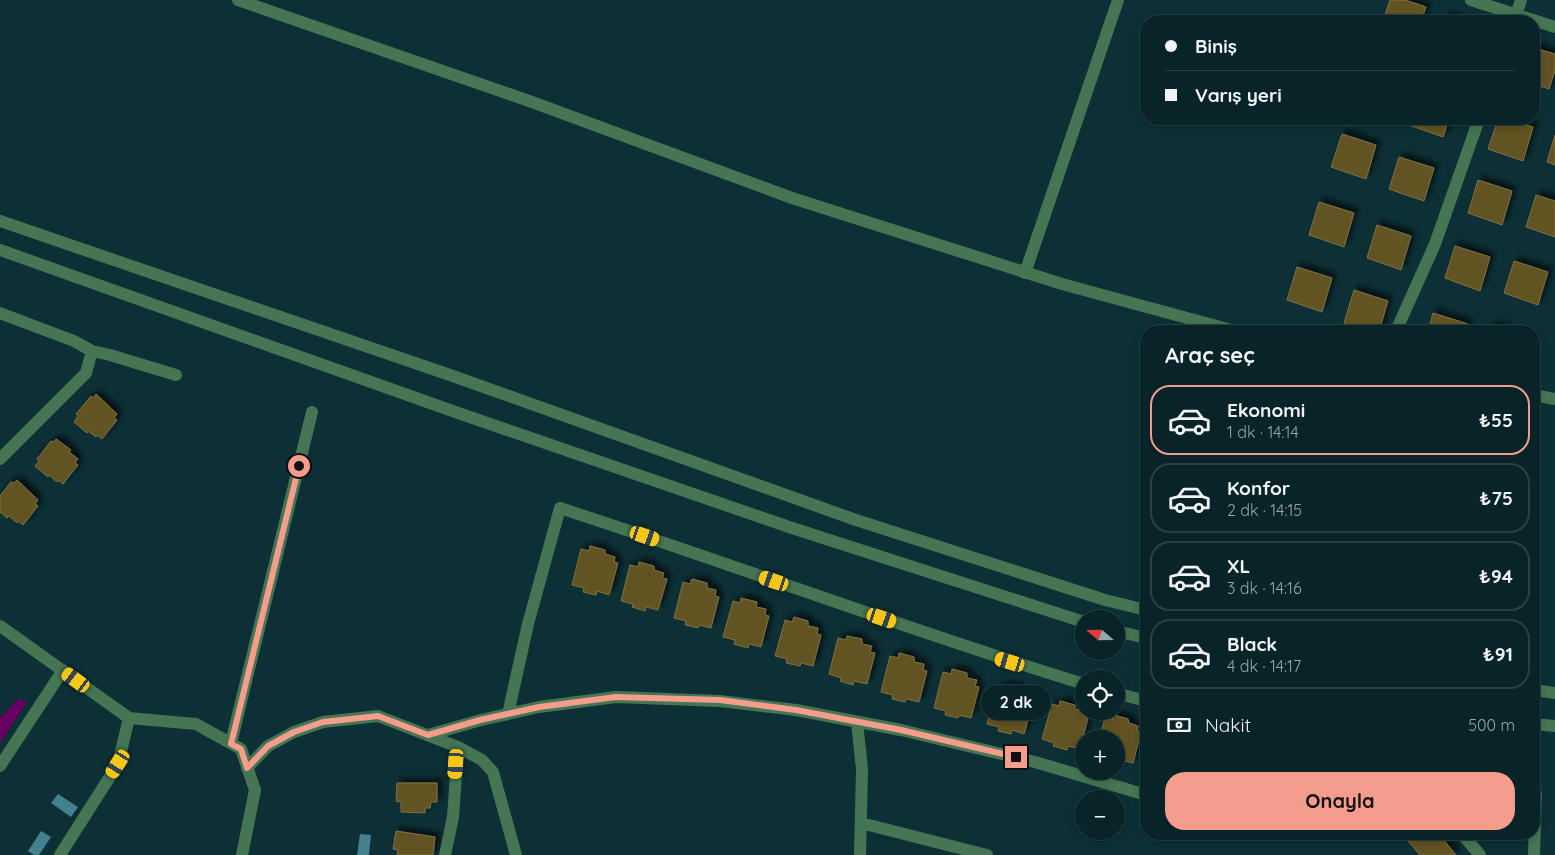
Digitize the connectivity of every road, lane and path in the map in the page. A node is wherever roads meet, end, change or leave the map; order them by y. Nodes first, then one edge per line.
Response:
1 (238, 0) edge
2 (1118, 0) edge
3 (1472, 0) edge
4 (1521, 0) edge
5 (1508, 15) edge
6 (1516, 15) edge
7 (1540, 24) edge
8 (1555, 27) edge
9 (1478, 125) edge
10 (0, 222) edge
11 (0, 250) edge
12 (1025, 272) junction
13 (0, 313) edge
14 (1213, 325) edge
15 (1399, 325) edge
16 (92, 351) junction
17 (176, 375) dead end
18 (1540, 396) edge
19 (1555, 399) edge
20 (312, 412) dead end
21 (0, 459) edge
22 (1140, 609) edge
23 (1075, 619) edge
24 (0, 626) edge
25 (1125, 632) edge
26 (1140, 636) edge
27 (63, 670) junction
28 (1075, 681) edge
29 (1540, 691) edge
30 (1555, 693) edge
31 (1125, 695) edge
32 (1140, 699) edge
33 (508, 714) junction
34 (129, 718) junction
35 (857, 722) junction
36 (1540, 725) edge
37 (1555, 726) edge
38 (428, 735) junction
39 (231, 744) junction
40 (458, 747) junction
41 (0, 766) edge
42 (247, 768) junction
43 (1140, 793) edge
44 (861, 823) junction
45 (1467, 840) edge
46 (1534, 840) edge
47 (60, 855) edge
48 (242, 855) edge
49 (445, 855) edge
50 (516, 855) edge
51 (860, 855) edge
52 (987, 855) edge
53 (1480, 855) edge
54 (1534, 855) edge

1 - 12 street
2 - 12 street
3 - 5 street
4 - 6 street
7 - 8 street
9 - 15 street
10 - 22 street
11 - 23 street
12 - 14 street
13 - 16 street
16 - 17 street
16 - 21 street
18 - 19 street
20 - 39 street
24 - 27 street
25 - 26 street
27 - 34 street
27 - 41 street
28 - 33 street
29 - 30 street
31 - 32 street
33 - 35 street
33 - 38 street
34 - 39 street
34 - 47 street
35 - 43 street
35 - 44 street
36 - 37 street
38 - 40 street
38 - 42 street
39 - 42 street
40 - 49 street
40 - 50 street
42 - 48 street
44 - 51 street
44 - 52 street
45 - 53 street
46 - 54 street

